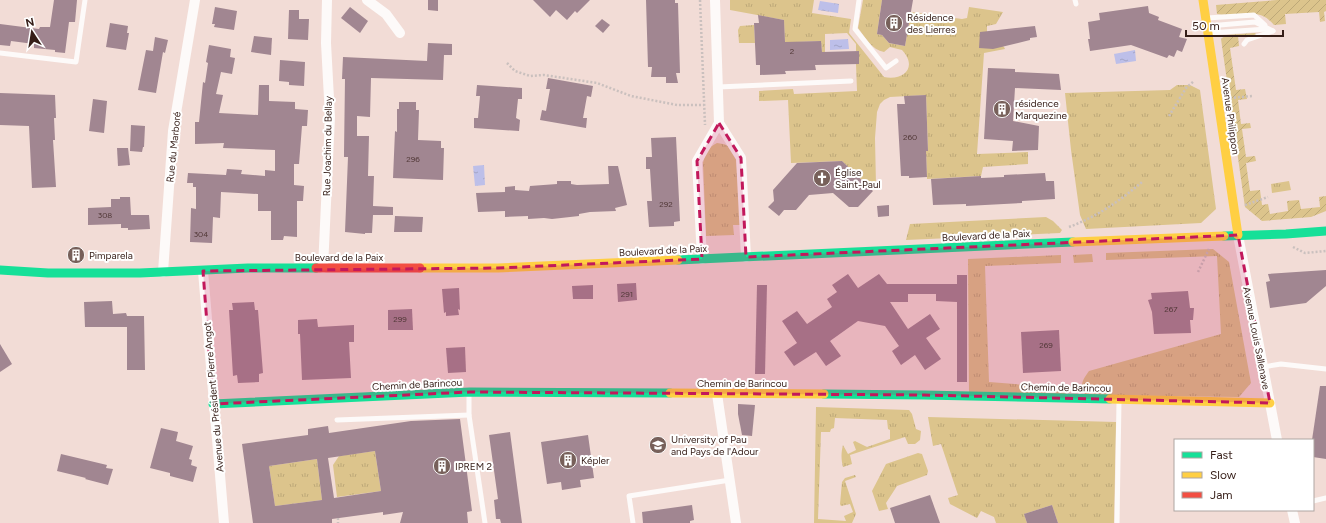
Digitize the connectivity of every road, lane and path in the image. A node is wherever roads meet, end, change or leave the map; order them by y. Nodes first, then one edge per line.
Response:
1 (85, 0) edge
2 (195, 0) edge
3 (327, 0) edge
4 (367, 0) edge
5 (700, 0) edge
6 (715, 0) edge
7 (859, 0) edge
8 (1204, 0) edge
9 (1207, 26) junction
10 (1269, 28) junction
11 (400, 33) dead end
12 (1244, 44) dead end
13 (0, 53) edge
14 (896, 61) dead end
15 (507, 63) dead end
16 (851, 81) dead end
17 (1194, 81) dead end
18 (718, 87) junction
19 (1252, 96) dead end
20 (1218, 100) junction
21 (704, 105) junction
22 (719, 106) junction
23 (1169, 116) dead end
24 (719, 123) junction
25 (705, 128) dead end
26 (1142, 182) dead end
27 (1268, 197) dead end
28 (1233, 206) junction
29 (1069, 227) dead end
30 (1326, 231) edge
31 (1286, 234) junction
32 (1238, 235) junction
33 (1210, 236) junction
34 (1326, 251) edge
35 (746, 257) junction
36 (702, 259) junction
37 (323, 268) junction
38 (0, 270) edge
39 (203, 271) junction
40 (163, 272) junction
41 (1198, 272) dead end
42 (1263, 367) junction
43 (1326, 369) edge
44 (470, 392) junction
45 (717, 394) junction
46 (1119, 400) junction
47 (1270, 403) junction
48 (213, 404) junction
49 (469, 415) junction
50 (337, 420) dead end
51 (1277, 439) edge
52 (730, 480) junction
53 (1326, 498) edge
54 (1314, 501) edge
55 (1292, 511) edge
56 (338, 518) dead end
57 (224, 523) edge
58 (338, 523) edge
59 (485, 523) edge
60 (633, 523) edge
61 (736, 523) edge
62 (1118, 523) edge
63 (1295, 523) edge

1 - 13 lane
2 - 40 street, Rue du Marboré
3 - 37 street, Rue Joachim du Bellay
4 - 11 street
5 - 21 path
6 - 18 street
7 - 14 lane
8 - 9 main road, Avenue Philippon
9 - 10 lane
9 - 10 lane
9 - 20 main road, Avenue Philippon
10 - 12 lane
15 - 21 path
16 - 18 lane
17 - 23 path
18 - 22 street
19 - 20 path
20 - 28 main road, Avenue Philippon
21 - 22 path
21 - 25 path
22 - 24 street
24 - 35 street
24 - 36 street
26 - 29 path
27 - 28 path
28 - 32 main road, Avenue Philippon
30 - 31 main road, Boulevard de la Paix
31 - 32 main road, Boulevard de la Paix
31 - 34 path
32 - 33 main road, Boulevard de la Paix
32 - 42 street, Avenue Louis Sallenave
33 - 35 main road, Boulevard de la Paix
33 - 41 path
35 - 36 main road, Boulevard de la Paix
36 - 37 main road, Boulevard de la Paix
37 - 39 main road, Boulevard de la Paix
38 - 40 main road, Boulevard de la Paix
39 - 40 main road, Boulevard de la Paix
39 - 48 street, Avenue du Président Pierre Angot
42 - 43 lane
42 - 47 street, Avenue Louis Sallenave
44 - 45 main road, Chemin de Barincou
44 - 48 main road, Chemin de Barincou
44 - 49 lane
45 - 46 main road, Chemin de Barincou
45 - 52 street
46 - 47 main road, Chemin de Barincou
46 - 62 lane
47 - 51 street, Avenue Louis Sallenave
48 - 57 street, Avenue du Président Pierre Angot
49 - 50 lane
49 - 59 lane
52 - 60 lane
52 - 61 street
53 - 54 lane
55 - 63 street
56 - 58 path

